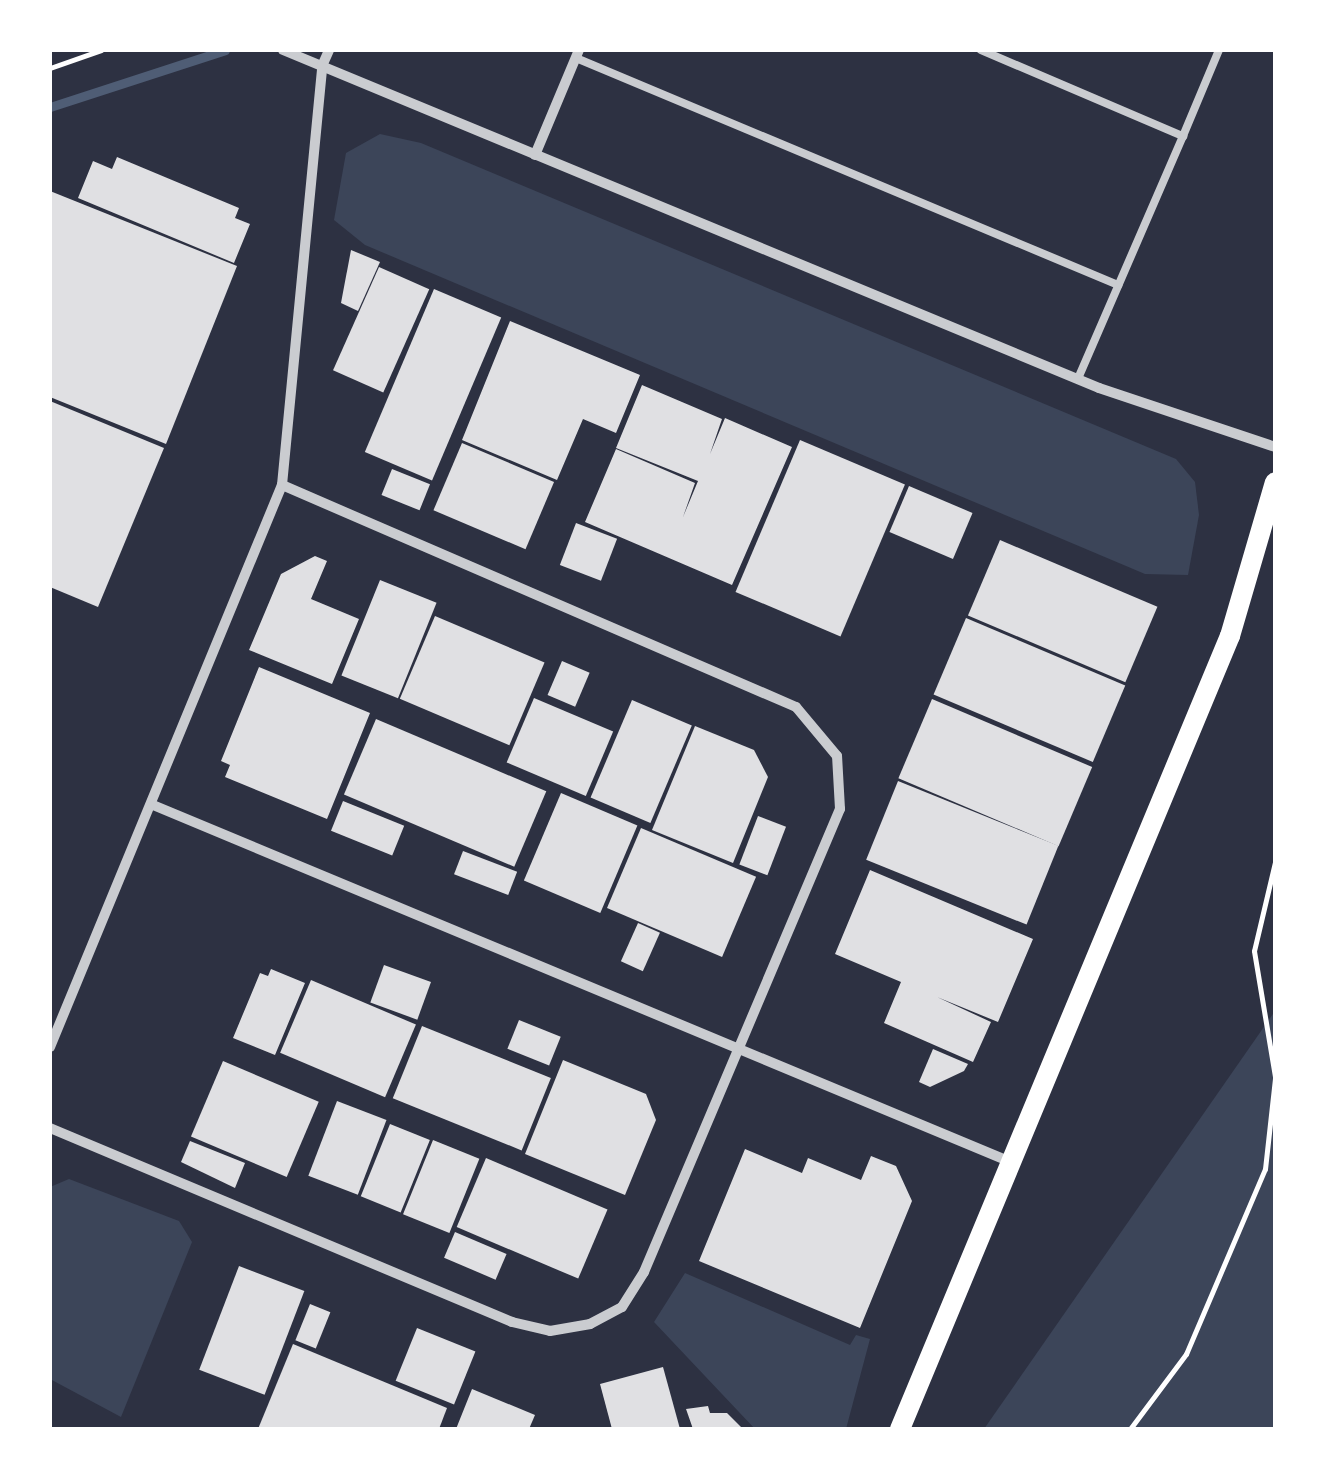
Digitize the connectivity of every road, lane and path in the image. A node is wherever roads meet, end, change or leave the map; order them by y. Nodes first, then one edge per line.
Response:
1 (101, 50) edge
2 (283, 50) edge
3 (329, 50) edge
4 (981, 50) edge
5 (1219, 50) edge
6 (577, 54) edge
7 (322, 66) junction
8 (50, 68) edge
9 (1183, 136) junction
10 (536, 155) junction
11 (1118, 285) junction
12 (1078, 379) junction
13 (1275, 448) edge
14 (1275, 482) edge
15 (282, 485) junction
16 (152, 806) junction
17 (1275, 862) edge
18 (50, 1047) edge
19 (741, 1049) junction
20 (1275, 1078) edge
21 (50, 1128) edge
22 (1014, 1163) junction
23 (900, 1429) edge
24 (1130, 1429) edge

1 - 8 path
2 - 7 street
3 - 7 street
4 - 9 lane
5 - 9 lane
6 - 10 street
6 - 11 lane
7 - 10 street
7 - 15 street
9 - 11 lane
10 - 12 street
11 - 12 lane
12 - 13 street
14 - 22 main road
15 - 16 street
15 - 19 street
16 - 18 street
16 - 19 street
17 - 20 path
19 - 21 street
19 - 22 street
20 - 24 path
22 - 23 main road

